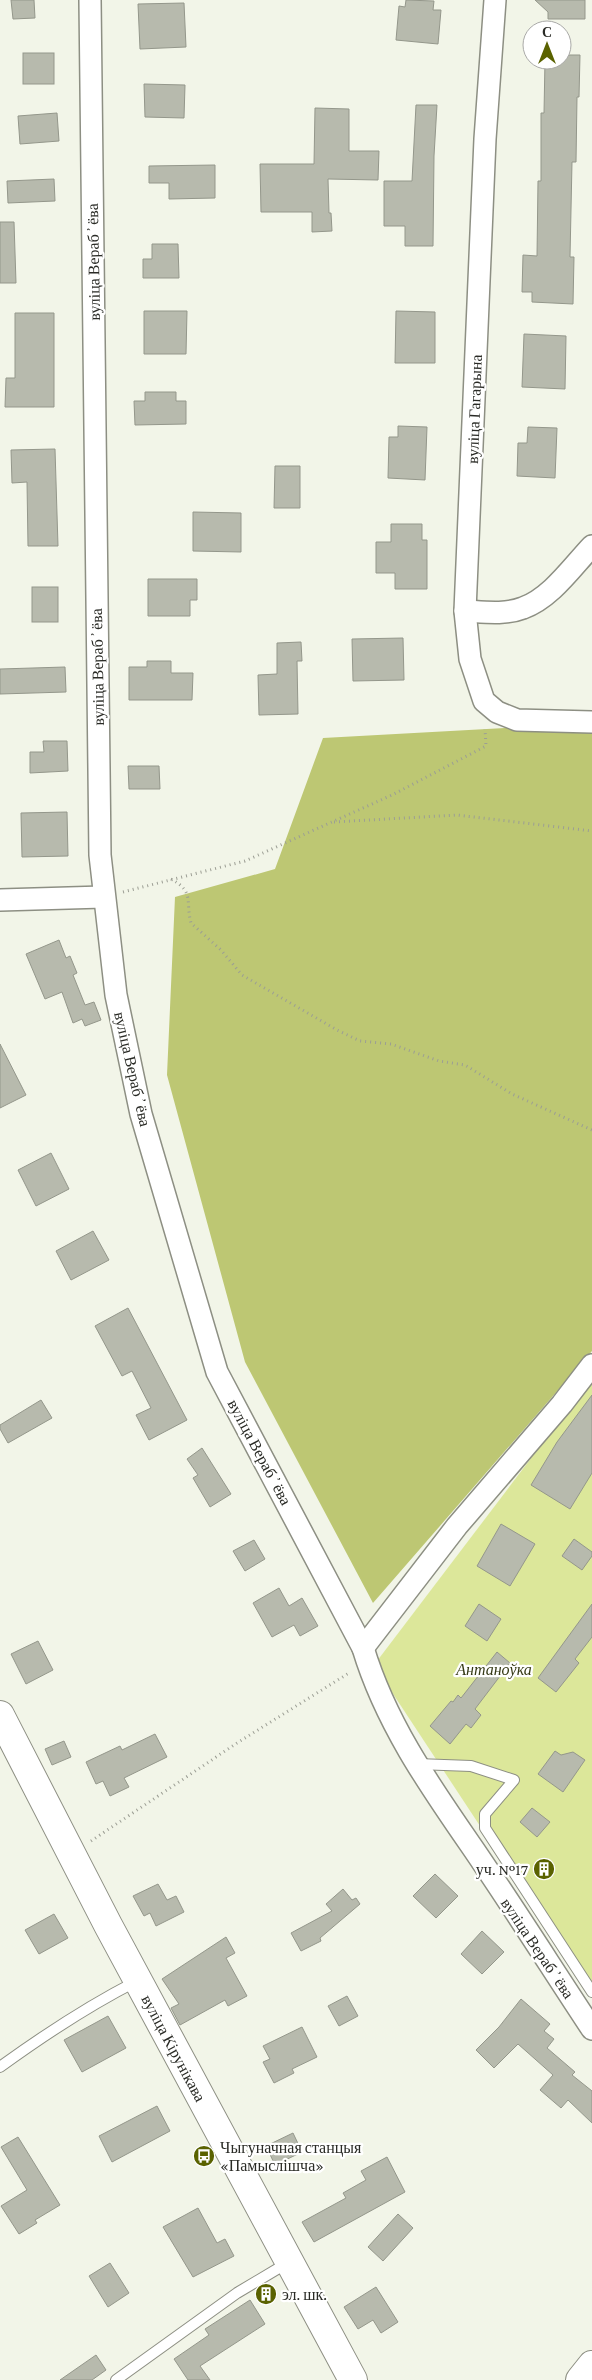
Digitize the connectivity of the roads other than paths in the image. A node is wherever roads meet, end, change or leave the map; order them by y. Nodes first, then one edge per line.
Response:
1 (90, 0) edge
2 (495, 0) edge
3 (592, 546) edge
4 (465, 611) junction
5 (592, 722) edge
6 (103, 897) junction
7 (0, 900) edge
8 (592, 1365) edge
9 (365, 1655) junction
10 (0, 1714) edge
11 (416, 1764) junction
12 (138, 1981) junction
13 (592, 1992) edge
14 (592, 2029) edge
15 (0, 2067) edge
16 (289, 2262) junction
17 (592, 2365) edge
18 (116, 2380) edge
19 (353, 2380) edge
20 (580, 2380) edge

1 - 6 street, вуліца Верабʼёва
2 - 4 street, вуліца Гагарына
3 - 4 street
4 - 5 street, вуліца Гагарына
6 - 7 street
6 - 9 street, вуліца Верабʼёва
8 - 9 street
9 - 11 street, вуліца Верабʼёва
10 - 12 street, вуліца Кірунікава
11 - 13 lane
11 - 14 street, вуліца Верабʼёва
12 - 15 lane
12 - 16 street, вуліца Кірунікава
16 - 18 lane
16 - 19 street, вуліца Кірунікава
17 - 20 street

